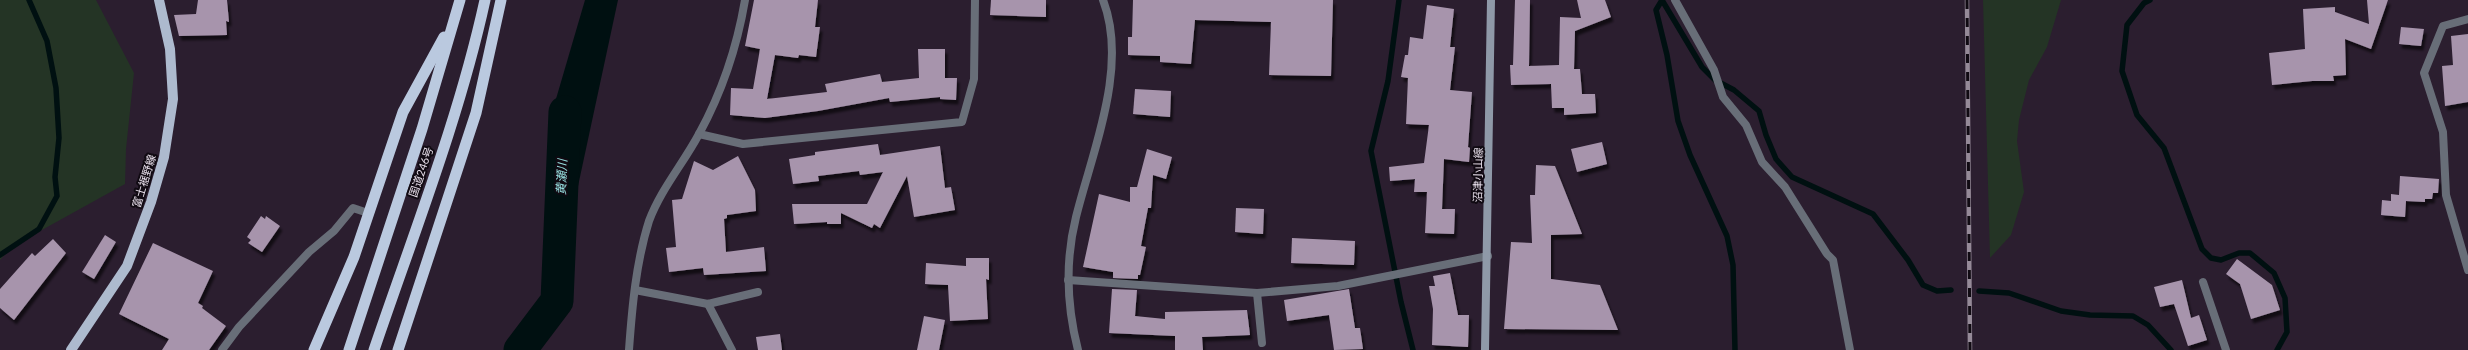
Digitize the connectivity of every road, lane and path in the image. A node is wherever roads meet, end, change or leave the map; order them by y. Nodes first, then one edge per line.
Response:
1 (159, 0) edge
2 (460, 0) edge
3 (485, 0) edge
4 (501, 0) edge
5 (745, 0) edge
6 (975, 0) edge
7 (1103, 0) edge
8 (1491, 0) edge
9 (1675, 0) edge
10 (454, 17) junction
11 (2468, 20) edge
12 (699, 134) junction
13 (368, 213) junction
14 (1488, 256) junction
15 (2468, 270) edge
16 (1068, 280) junction
17 (2203, 282) dead end
18 (635, 290) junction
19 (758, 292) dead end
20 (1257, 293) junction
21 (708, 304) junction
22 (1262, 343) dead end
23 (71, 350) edge
24 (222, 350) edge
25 (314, 350) edge
26 (349, 350) edge
27 (374, 350) edge
28 (398, 350) edge
29 (629, 350) edge
30 (732, 350) edge
31 (1078, 350) edge
32 (1485, 350) edge
33 (1850, 350) edge
34 (2226, 350) edge

1 - 23 main road, 富士裾野線
2 - 10 highway, 国道246号
3 - 27 highway, 国道246号
4 - 28 highway
5 - 12 street
6 - 12 street
7 - 16 street
8 - 14 main road, 沼津小山線
9 - 33 street
10 - 13 highway
10 - 26 highway, 国道246号
11 - 15 street
12 - 18 street
13 - 24 street
13 - 25 highway
14 - 20 street
14 - 32 main road, 沼津小山線
16 - 20 street
16 - 31 street
17 - 34 street
18 - 21 street
18 - 29 street
19 - 21 street
20 - 22 street
21 - 30 street

